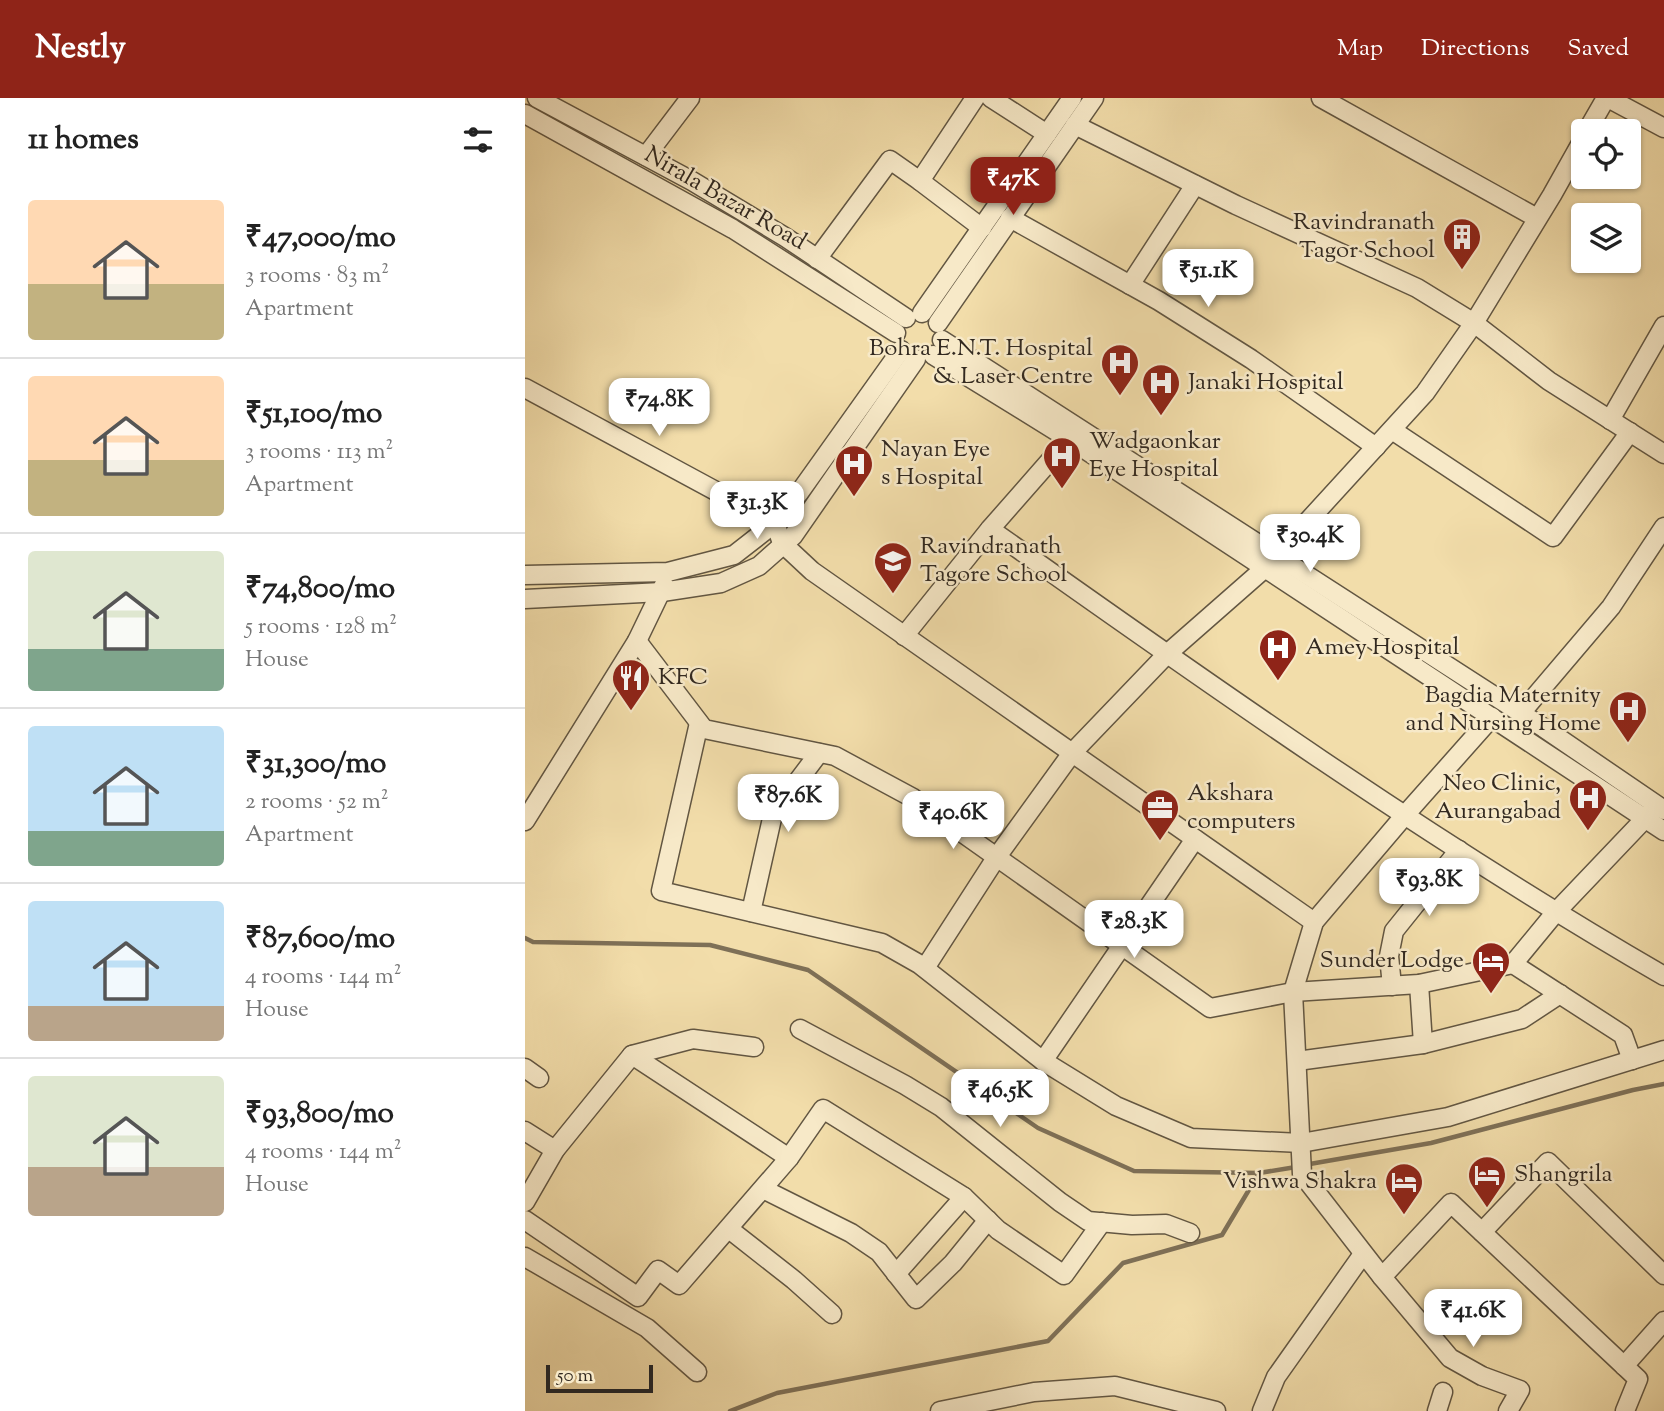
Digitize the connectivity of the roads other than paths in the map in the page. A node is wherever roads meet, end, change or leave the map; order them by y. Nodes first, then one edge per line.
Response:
1 (537, 98) edge
2 (690, 98) edge
3 (975, 98) edge
4 (991, 98) edge
5 (1072, 98) edge
6 (1094, 98) edge
7 (1321, 98) edge
8 (1607, 98) edge
9 (525, 114) edge
10 (1594, 119) edge
11 (1075, 125) junction
12 (1664, 128) edge
13 (1047, 134) junction
14 (646, 156) junction
15 (1571, 160) edge
16 (920, 181) junction
17 (1195, 185) junction
18 (1010, 218) junction
19 (1537, 218) junction
20 (982, 228) junction
21 (817, 259) junction
22 (1131, 285) junction
23 (1473, 323) junction
24 (1664, 326) edge
25 (919, 336) junction
26 (525, 388) edge
27 (1610, 420) junction
28 (1392, 430) junction
29 (1630, 432) junction
30 (1069, 439) junction
31 (1376, 447) junction
32 (1664, 454) edge
33 (775, 523) junction
34 (1664, 527) edge
35 (990, 529) junction
36 (782, 543) junction
37 (1270, 561) junction
38 (668, 572) junction
39 (525, 575) edge
40 (662, 592) junction
41 (525, 599) edge
42 (904, 636) junction
43 (636, 640) junction
44 (1167, 654) junction
45 (1521, 713) junction
46 (1492, 717) junction
47 (699, 723) junction
48 (819, 753) junction
49 (1072, 753) junction
50 (1661, 808) edge
51 (1405, 815) junction
52 (1644, 819) junction
53 (525, 821) edge
54 (1664, 831) edge
55 (1195, 839) junction
56 (1458, 850) junction
57 (996, 858) junction
58 (751, 912) junction
59 (1556, 913) junction
60 (1314, 922) junction
61 (1121, 946) junction
62 (1513, 964) junction
63 (925, 968) junction
64 (1664, 976) edge
65 (1419, 984) junction
66 (1392, 986) junction
67 (1293, 992) junction
68 (1560, 994) junction
69 (800, 1029) dead end
70 (1423, 1045) junction
71 (754, 1047) dead end
72 (1664, 1050) edge
73 (632, 1055) junction
74 (1632, 1060) junction
75 (1043, 1061) junction
76 (1297, 1061) junction
77 (525, 1131) edge
78 (1301, 1143) junction
79 (555, 1150) junction
80 (789, 1158) junction
81 (763, 1189) junction
82 (526, 1197) edge
83 (964, 1197) junction
84 (525, 1220) edge
85 (988, 1220) junction
86 (1102, 1222) junction
87 (729, 1229) junction
88 (1482, 1232) junction
89 (1191, 1233) dead end
90 (1363, 1254) junction
91 (525, 1257) edge
92 (896, 1274) junction
93 (1664, 1275) edge
94 (1382, 1277) junction
95 (832, 1314) dead end
96 (1664, 1321) edge
97 (1624, 1366) junction
98 (697, 1372) dead end
99 (1443, 1392) dead end
100 (940, 1411) edge
101 (1216, 1411) edge
102 (1262, 1411) edge
103 (1437, 1411) edge
104 (1508, 1411) edge
105 (1625, 1411) edge

1 - 14 street, Nirala Bazar Road
2 - 14 street
3 - 16 street
4 - 13 street
5 - 13 street
6 - 11 street
7 - 19 street
8 - 10 street
8 - 12 street
9 - 25 street, Nirala Bazar Road
11 - 17 street
11 - 18 street
13 - 20 street
14 - 21 street, Nirala Bazar Road
15 - 19 street
16 - 20 street
16 - 21 street
17 - 22 street
17 - 23 street
18 - 22 street
18 - 25 street
19 - 23 street
20 - 25 street
21 - 25 street, Nirala Bazar Road
22 - 31 street
23 - 27 street
23 - 28 street
24 - 27 street
25 - 30 street
25 - 33 street
25 - 36 street
25 - 37 street
26 - 33 street
27 - 29 street
28 - 29 street
28 - 31 street
29 - 32 street
30 - 35 street
30 - 37 street
31 - 37 street
33 - 36 street
33 - 38 street
34 - 45 street
35 - 42 street
35 - 44 street
36 - 40 street
36 - 42 street
37 - 44 street
37 - 45 street
37 - 46 street
38 - 39 street
38 - 40 street
40 - 41 street
40 - 43 street
42 - 49 street
43 - 47 street
43 - 53 street
44 - 49 street
44 - 51 street
45 - 50 street
46 - 51 street
46 - 52 street
47 - 48 street
47 - 58 street
48 - 57 street
48 - 58 street
49 - 55 street
49 - 57 street
50 - 52 street
51 - 56 street
51 - 60 street
52 - 54 street
52 - 59 street
55 - 60 street
55 - 61 street
56 - 59 street
56 - 66 street
57 - 61 street
57 - 63 street
58 - 63 street
59 - 62 street
59 - 64 street
60 - 67 street
61 - 67 street
61 - 75 street
62 - 65 street
62 - 68 street
63 - 75 street
65 - 66 street
65 - 70 street
66 - 67 street
67 - 76 street
68 - 70 street
68 - 74 street
69 - 86 street
70 - 76 street
71 - 73 street
72 - 74 street
73 - 79 street
73 - 80 street
74 - 78 street
75 - 78 street
76 - 78 street
77 - 79 street
78 - 90 street
79 - 82 street
80 - 81 street
80 - 83 street
81 - 87 street
81 - 92 street
83 - 85 street
83 - 92 street
84 - 87 street
85 - 86 street
85 - 92 street
86 - 89 street
87 - 95 street
88 - 93 street
88 - 94 street
88 - 97 street
90 - 94 street
90 - 102 street
91 - 98 street
94 - 104 street
96 - 97 street
97 - 105 street
99 - 103 street
100 - 101 street

